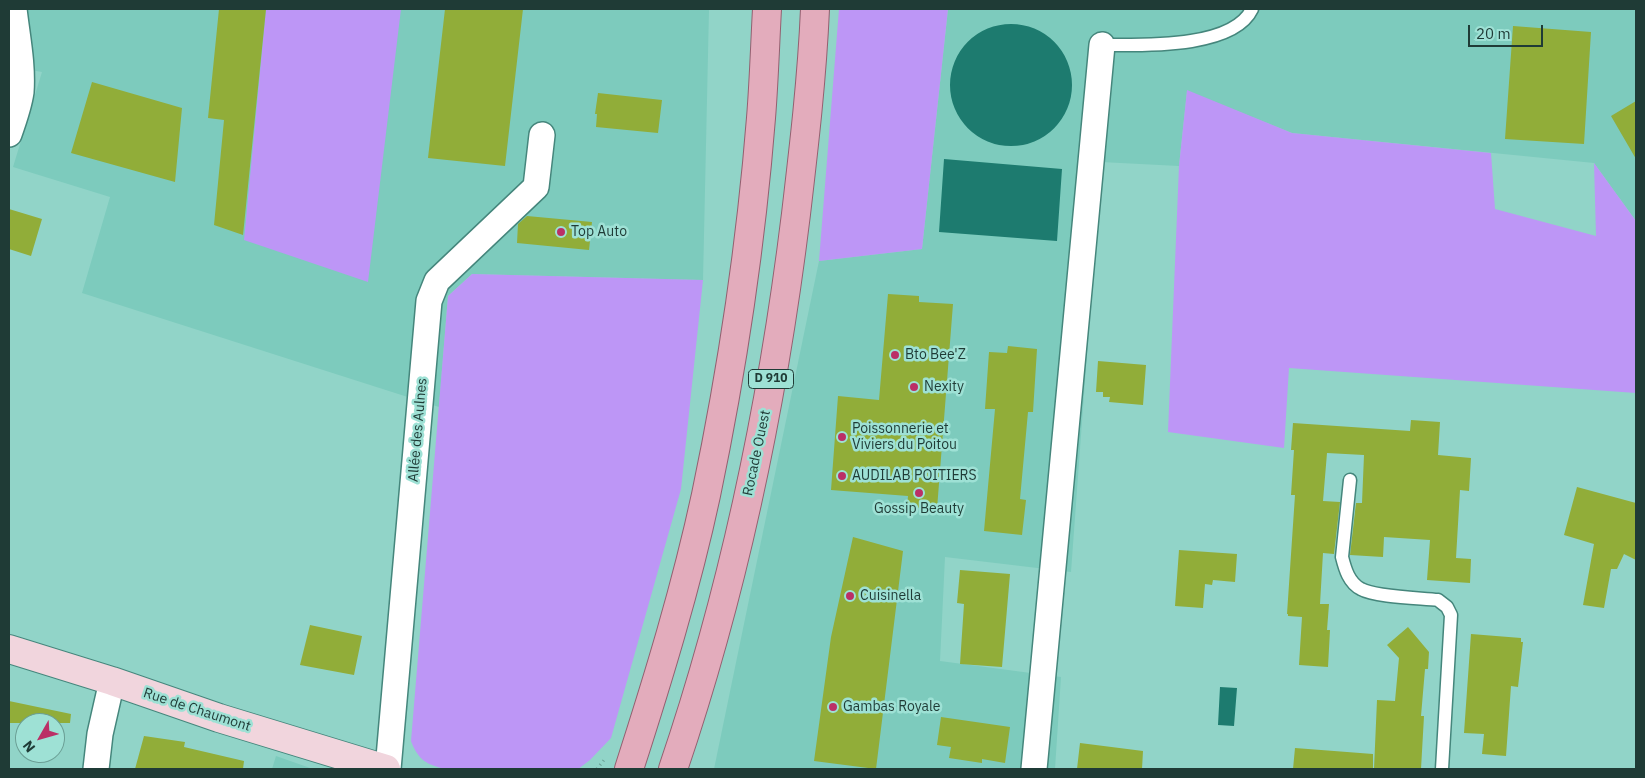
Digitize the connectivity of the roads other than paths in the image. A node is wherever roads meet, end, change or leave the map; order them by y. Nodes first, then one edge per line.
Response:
1 (14, 9) edge
2 (767, 9) edge
3 (815, 9) edge
4 (1252, 9) edge
5 (1102, 45) joint
6 (9, 134) edge
7 (542, 135) dead end
8 (1350, 480) dead end
9 (9, 649) edge
10 (112, 681) junction
11 (680, 762) edge
12 (96, 769) edge
13 (387, 769) edge
14 (629, 769) edge
15 (1034, 769) edge
16 (1442, 769) edge

1 - 6 street
2 - 14 main road, D 910
3 - 11 main road, Rocade Ouest / D 910
4 - 5 lane
5 - 15 street
7 - 13 street, Allée des Aulnes
8 - 16 lane
9 - 10 street, Rue de Chaumont
10 - 12 street
10 - 13 street, Rue de Chaumont

